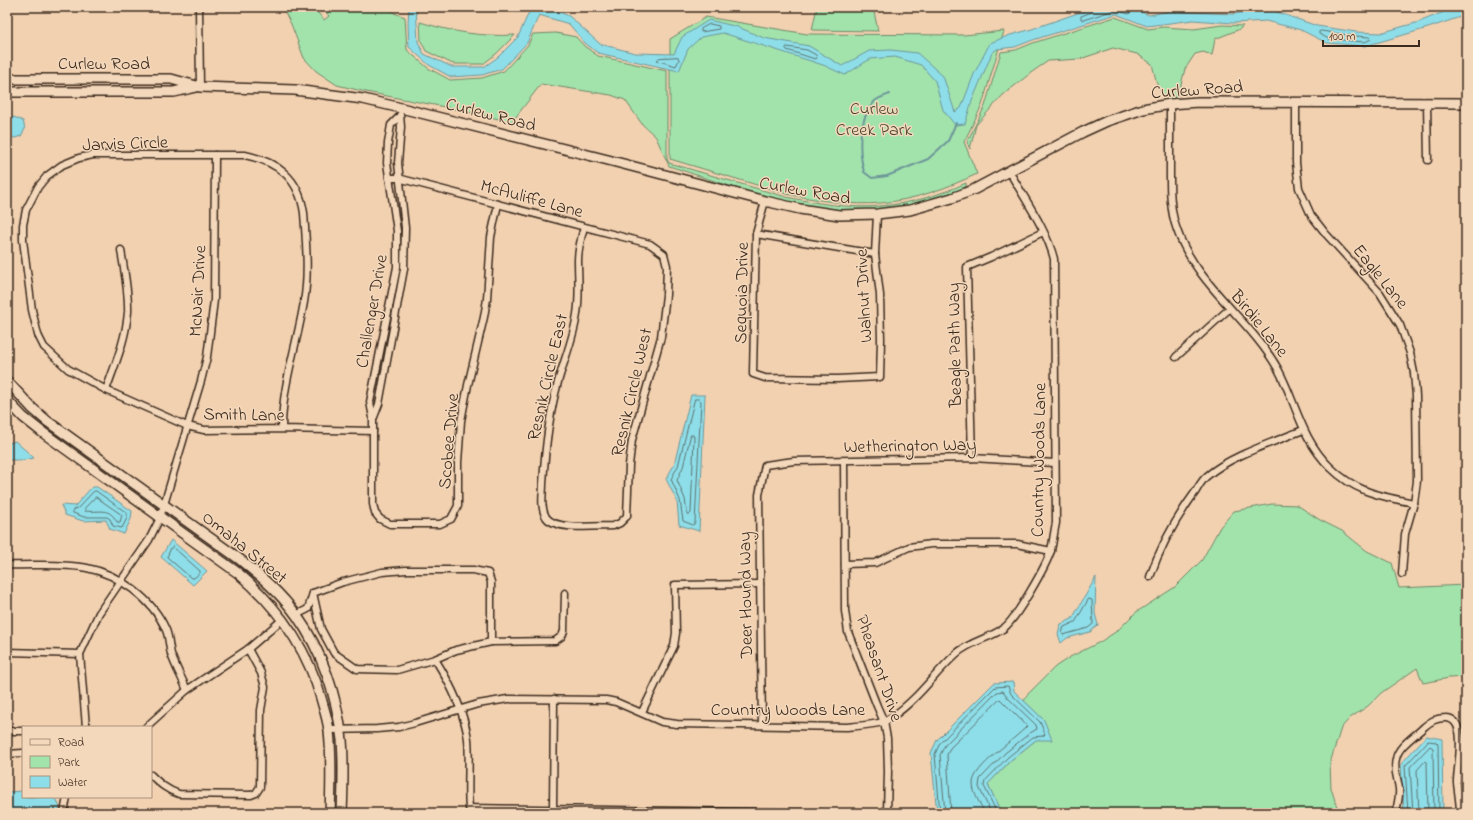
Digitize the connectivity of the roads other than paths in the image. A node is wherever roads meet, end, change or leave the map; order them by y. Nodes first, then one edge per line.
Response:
1 (199, 7) edge
2 (7, 79) edge
3 (92, 79) junction
4 (7, 84) edge
5 (200, 87) junction
6 (7, 92) edge
7 (1296, 102) junction
8 (1427, 102) junction
9 (1466, 102) edge
10 (1170, 104) junction
11 (400, 112) junction
12 (215, 155) junction
13 (1428, 160) dead end
14 (1009, 171) junction
15 (389, 178) junction
16 (398, 178) junction
17 (765, 201) junction
18 (498, 204) junction
19 (877, 214) junction
20 (584, 227) junction
21 (397, 228) junction
22 (405, 228) junction
23 (1043, 232) junction
24 (756, 234) junction
25 (121, 250) dead end
26 (664, 254) joint
27 (875, 254) junction
28 (395, 274) junction
29 (403, 276) junction
30 (1229, 309) junction
31 (386, 322) junction
32 (394, 324) junction
33 (1176, 357) dead end
34 (377, 370) junction
35 (384, 371) junction
36 (880, 377) joint
37 (7, 381) edge
38 (106, 390) junction
39 (7, 400) edge
40 (373, 418) junction
41 (187, 426) junction
42 (282, 429) junction
43 (1303, 430) junction
44 (373, 431) junction
45 (972, 458) junction
46 (844, 461) junction
47 (1055, 463) junction
48 (765, 465) joint
49 (1414, 503) junction
50 (164, 505) junction
51 (160, 518) junction
52 (584, 526) joint
53 (1051, 551) junction
54 (845, 564) junction
55 (7, 565) edge
56 (1402, 574) dead end
57 (1150, 577) dead end
58 (121, 581) junction
59 (760, 584) junction
60 (313, 592) junction
61 (565, 592) dead end
62 (296, 615) junction
63 (283, 619) junction
64 (491, 642) junction
65 (248, 650) junction
66 (7, 652) edge
67 (80, 654) junction
68 (435, 659) junction
69 (188, 690) junction
70 (554, 699) junction
71 (461, 710) junction
72 (642, 712) junction
73 (884, 722) junction
74 (762, 725) junction
75 (86, 726) edge
76 (147, 726) edge
77 (329, 730) junction
78 (340, 730) junction
79 (7, 731) edge
80 (22, 732) edge
81 (22, 753) edge
82 (7, 754) edge
83 (152, 776) edge
84 (67, 798) edge
85 (553, 809) junction
86 (64, 813) edge
87 (330, 813) edge
88 (342, 813) edge
89 (821, 813) edge
90 (887, 813) edge
91 (1396, 813) edge
92 (1460, 813) edge

1 - 5 street
2 - 3 main road, Curlew Road
3 - 4 main road
3 - 5 main road, Curlew Road
5 - 6 main road, Curlew Road
5 - 11 main road, Curlew Road
7 - 8 main road, Curlew Road
7 - 10 main road, Curlew Road
7 - 49 street, Eagle Lane
8 - 9 main road, Curlew Road
8 - 13 street
10 - 14 main road, Curlew Road
10 - 30 street, Birdie Lane
11 - 15 street, Challenger Drive
11 - 16 street, Challenger Drive
11 - 17 main road, Curlew Road
12 - 38 street, Jarvis Circle
12 - 41 street, McNair Drive
12 - 42 street, Jarvis Circle
14 - 19 main road, Curlew Road
14 - 23 street, Country Woods Lane
15 - 16 street, McAuliffe Lane
15 - 21 street, Challenger Drive
16 - 18 street, McAuliffe Lane
16 - 22 street, Challenger Drive
17 - 19 main road, Curlew Road
17 - 24 street, Sequoia Drive
18 - 20 street, McAuliffe Lane
18 - 44 street, Scobee Drive
19 - 27 street, Walnut Drive
20 - 26 street, McAuliffe Lane
20 - 52 street, Resnik Circle East
21 - 22 street
21 - 28 street, Challenger Drive
22 - 29 street, Challenger Drive
23 - 45 street, Beagle Path Way
23 - 47 street, Country Woods Lane
24 - 27 street
24 - 36 street, Sequoia Drive
25 - 38 street
26 - 52 street, Resnik Circle West
27 - 36 street, Walnut Drive
28 - 29 street
28 - 31 street, Challenger Drive
29 - 32 street, Challenger Drive
30 - 33 street
30 - 43 street, Birdie Lane
31 - 32 street
31 - 34 street, Challenger Drive
32 - 35 street, Challenger Drive
34 - 35 street
34 - 40 street, Challenger Drive
35 - 40 street, Challenger Drive
37 - 50 main road, Omaha Street
38 - 41 street, Jarvis Circle
39 - 51 main road, Omaha Street
40 - 44 street, Challenger Drive
41 - 42 street, Smith Lane
41 - 50 street, Smith Lane
42 - 44 street, Smith Lane
43 - 49 street, Birdie Lane
43 - 57 street
45 - 46 street, Wetherington Way
45 - 47 street, Wetherington Way
46 - 48 street, Wetherington Way
46 - 54 street, Pheasant Drive
47 - 53 street, Country Woods Lane
48 - 59 street, Deer Hound Way
49 - 56 street, Eagle Lane
50 - 51 street, Smith Lane
50 - 62 main road, Omaha Street
51 - 58 street, Smith Lane
51 - 63 main road, Omaha Street
53 - 54 street
53 - 73 street, Country Woods Lane
54 - 73 street, Pheasant Drive
55 - 58 street
58 - 67 street, Smith Lane
58 - 69 street
59 - 72 street
59 - 74 street, Deer Hound Way
60 - 62 street
60 - 64 street
60 - 68 street
61 - 64 street
62 - 78 main road, Omaha Street
63 - 65 street
63 - 77 main road, Omaha Street
64 - 68 street
65 - 69 street
65 - 83 street
66 - 67 street
67 - 75 street
68 - 71 street
69 - 76 street
70 - 71 street, Country Woods Lane
70 - 72 street, Country Woods Lane
70 - 85 street
71 - 78 street, Country Woods Lane
71 - 85 street
72 - 74 street, Country Woods Lane
73 - 74 street, Country Woods Lane
73 - 90 street, Pheasant Drive
77 - 78 street, Country Woods Lane
77 - 87 main road, Omaha Street
78 - 88 main road, Omaha Street
79 - 80 street
81 - 82 street
84 - 86 street
85 - 89 street
91 - 92 street

